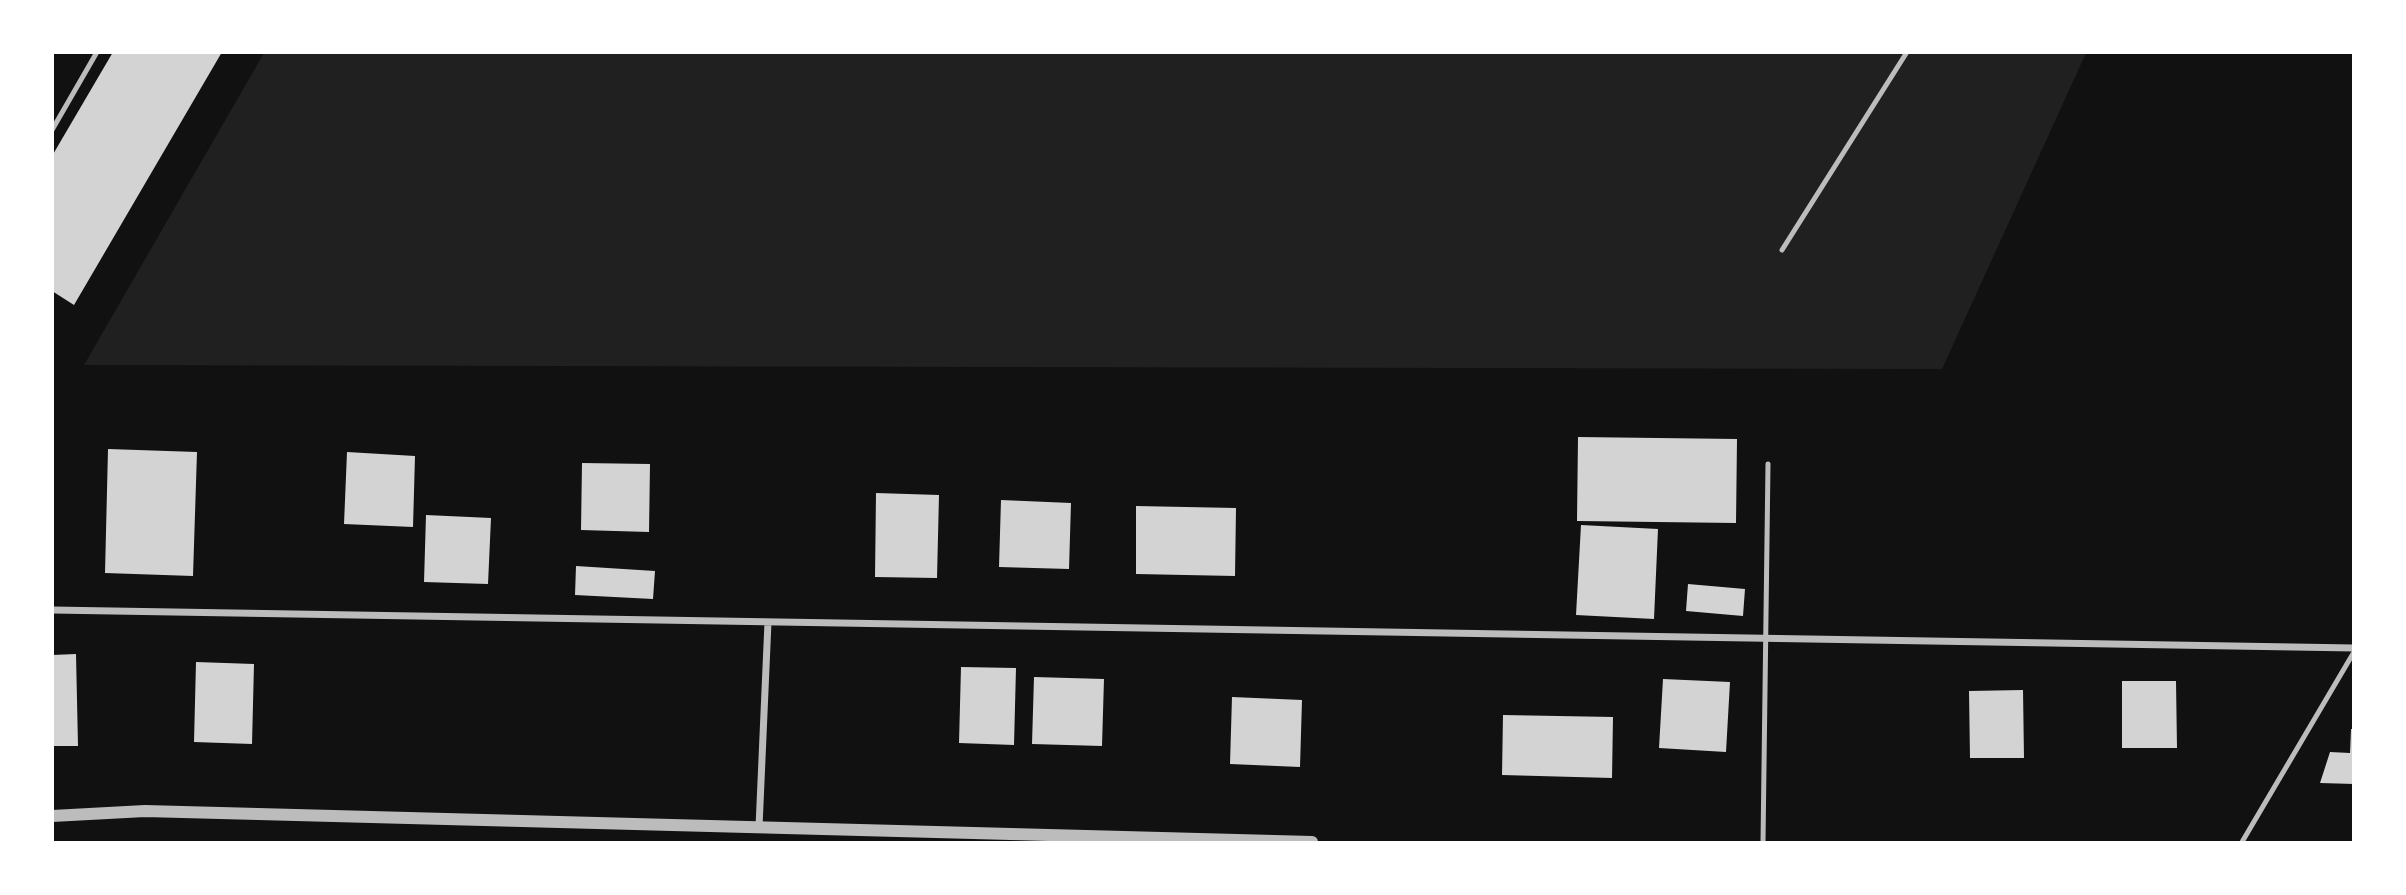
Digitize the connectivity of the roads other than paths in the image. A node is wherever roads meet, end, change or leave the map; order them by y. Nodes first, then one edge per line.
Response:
1 (97, 52) edge
2 (1907, 52) edge
3 (52, 130) edge
4 (1782, 250) dead end
5 (1768, 464) dead end
6 (52, 610) edge
7 (768, 622) junction
8 (1765, 638) junction
9 (2354, 650) edge
10 (52, 816) edge
11 (759, 827) junction
12 (1312, 842) edge
13 (1763, 842) edge
14 (2242, 842) edge

1 - 3 lane
2 - 4 lane
5 - 8 lane
6 - 7 street
7 - 8 street
7 - 11 street
8 - 9 street
8 - 13 lane
9 - 14 lane
10 - 11 street
11 - 12 street

